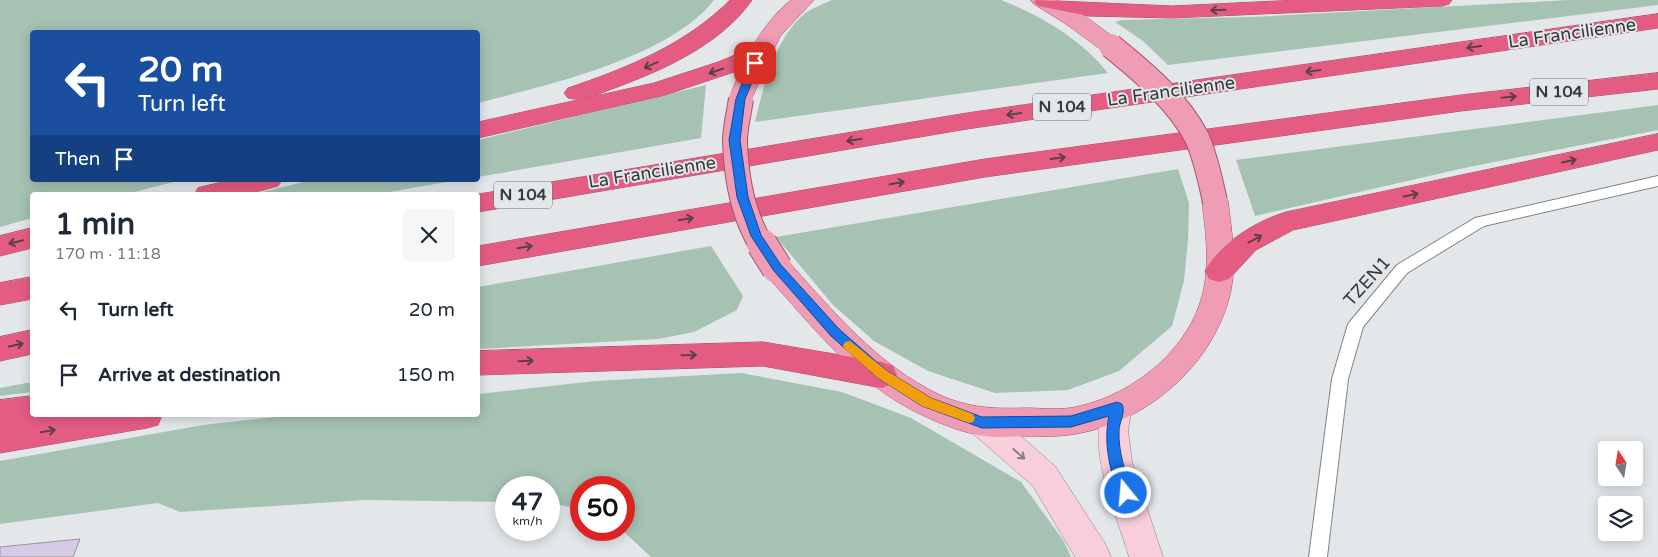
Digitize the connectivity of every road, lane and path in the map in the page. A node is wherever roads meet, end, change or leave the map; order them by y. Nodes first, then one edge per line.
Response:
1 (742, 0) edge
2 (804, 0) edge
3 (1442, 0) edge
4 (1043, 1) edge
5 (1658, 21) edge
6 (760, 52) junction
7 (1658, 81) edge
8 (486, 128) edge
9 (1658, 142) edge
10 (1658, 181) edge
11 (262, 182) edge
12 (220, 192) edge
13 (480, 203) edge
14 (30, 238) edge
15 (0, 246) edge
16 (480, 256) edge
17 (1220, 271) junction
18 (30, 288) edge
19 (0, 294) edge
20 (30, 342) edge
21 (0, 349) edge
22 (480, 363) edge
23 (882, 374) junction
24 (1117, 408) junction
25 (30, 409) edge
26 (0, 413) edge
27 (135, 417) edge
28 (982, 422) junction
29 (0, 439) edge
30 (1094, 557) edge
31 (1146, 557) edge
32 (1318, 557) edge

1 -> 8 highway
2 - 6 main road
3 -> 4 highway
4 - 17 main road, bridge
5 -> 13 highway, La Francilienne / N 104
6 -> 8 highway
6 - 23 main road, bridge
16 -> 7 highway, N 104
17 -> 9 highway
10 - 32 lane, TZEN1
11 - 12 highway
14 -> 15 highway
17 - 24 main road
18 - 19 highway
21 -> 20 highway
22 -> 23 highway
23 - 28 main road
24 - 28 main road
24 - 31 main road
25 - 26 highway
29 -> 27 highway
28 -> 30 main road

